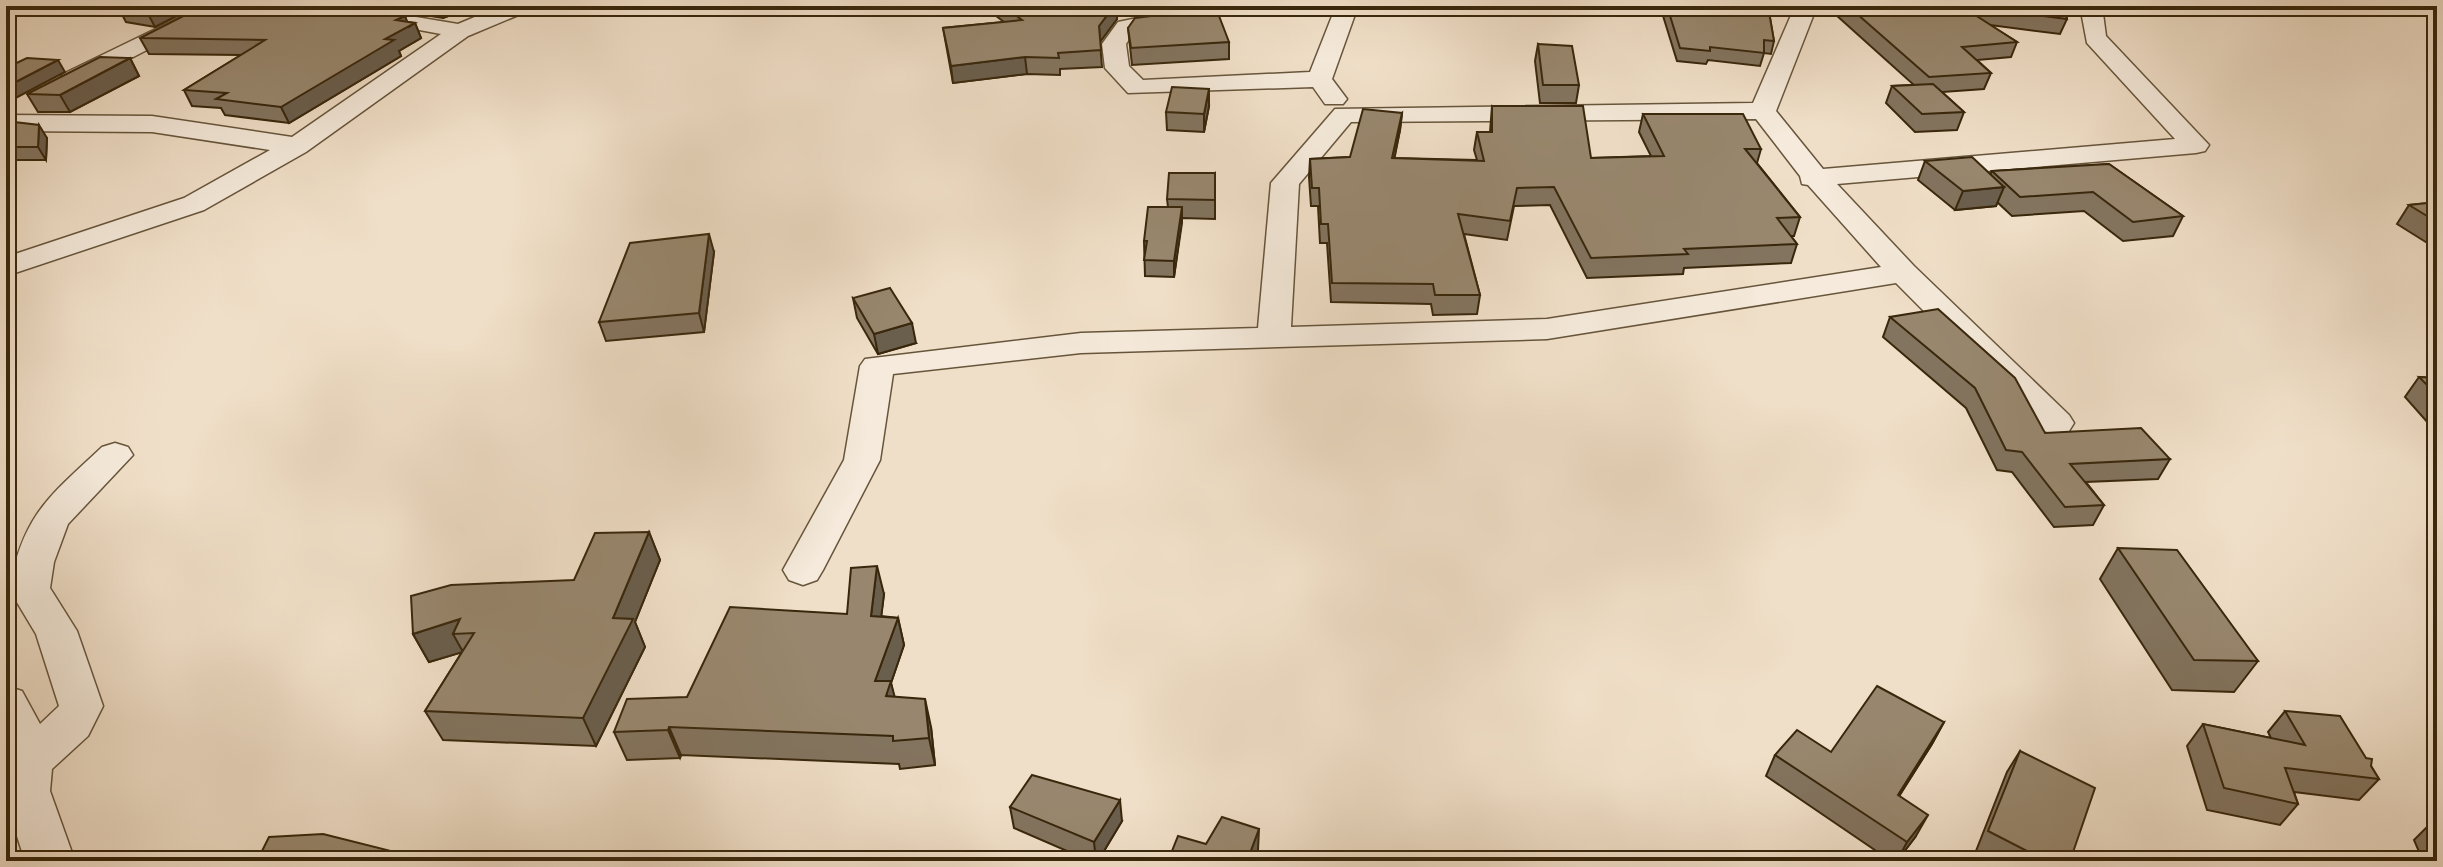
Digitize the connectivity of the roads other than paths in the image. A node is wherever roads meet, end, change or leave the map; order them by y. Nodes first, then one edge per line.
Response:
1 (221, 6) edge
2 (324, 6) edge
3 (520, 6) edge
4 (1228, 6) edge
5 (1347, 6) edge
6 (1806, 6) edge
7 (2091, 6) edge
8 (460, 31) junction
9 (1320, 79) junction
10 (54, 89) edge
11 (30, 103) edge
12 (1763, 111) junction
13 (1344, 114) junction
14 (6, 116) edge
15 (6, 123) edge
16 (297, 146) junction
17 (1812, 178) junction
18 (6, 267) edge
19 (1902, 273) junction
20 (1274, 338) junction
21 (2056, 423) dead end
22 (115, 455) dead end
23 (20, 562) edge
24 (803, 570) dead end
25 (6, 704) edge
26 (30, 761) junction
27 (50, 861) edge

1 - 10 street
2 - 8 street
3 - 8 street
4 - 9 street
5 - 9 street
6 - 12 street
7 - 17 street
8 - 16 street
9 - 13 street
11 - 14 street
12 - 13 street
12 - 17 street
13 - 20 street
15 - 16 street
16 - 18 street
17 - 19 street
19 - 20 street
19 - 21 street
20 - 24 street
22 - 23 street
23 - 26 street
25 - 26 street
26 - 27 street

